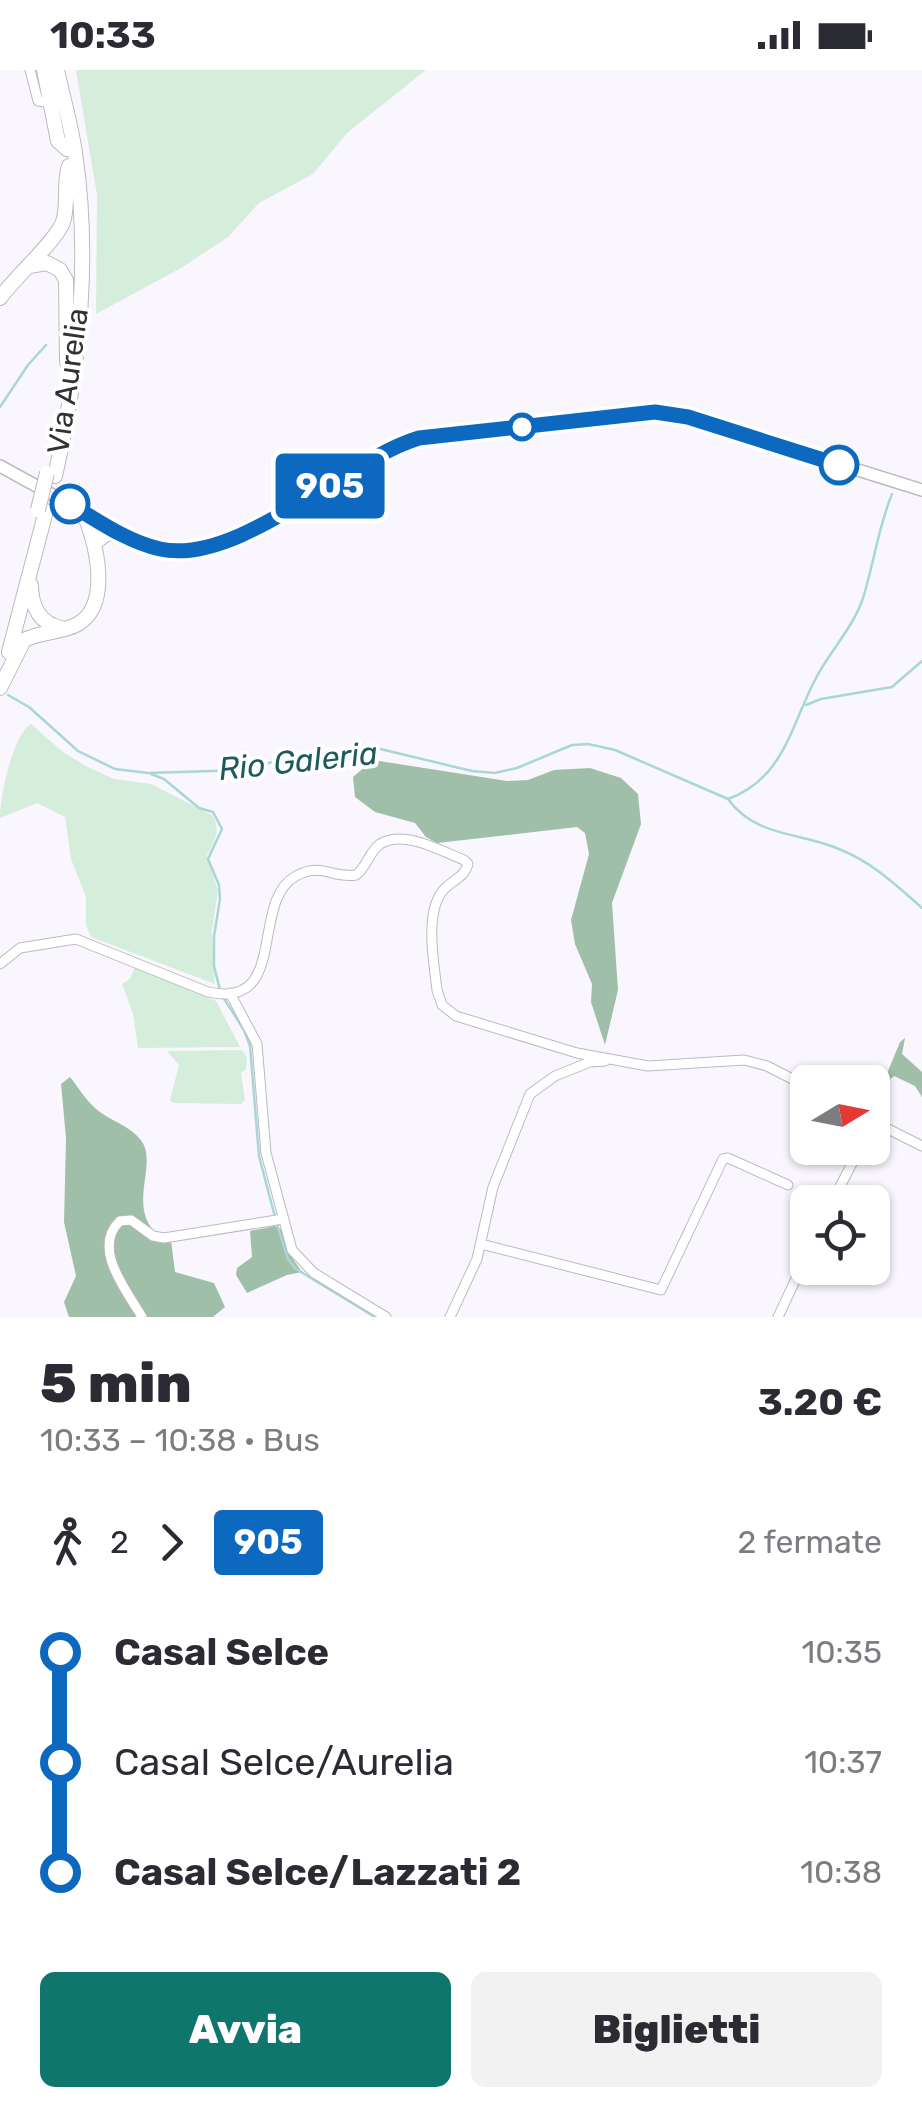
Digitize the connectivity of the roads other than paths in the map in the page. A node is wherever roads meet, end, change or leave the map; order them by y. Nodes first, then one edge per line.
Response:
1 (30, 70) edge
2 (46, 70) edge
3 (60, 70) edge
4 (51, 103) junction
5 (66, 149) junction
6 (69, 166) junction
7 (24, 268) junction
8 (0, 298) edge
9 (67, 362) junction
10 (0, 466) edge
11 (51, 474) junction
12 (920, 486) edge
13 (42, 511) junction
14 (83, 512) junction
15 (101, 523) junction
16 (120, 532) junction
17 (94, 543) junction
18 (66, 628) junction
19 (0, 657) edge
20 (0, 687) edge
21 (0, 964) edge
22 (225, 994) junction
23 (614, 1058) junction
24 (790, 1077) edge
25 (890, 1130) edge
26 (922, 1146) edge
27 (788, 1184) dead end
28 (278, 1220) junction
29 (481, 1244) junction
30 (793, 1285) edge
31 (142, 1317) edge
32 (386, 1317) edge
33 (450, 1317) edge
34 (778, 1317) edge

1 - 4 street
2 - 4 highway
2 - 5 highway, Via Aurelia
3 - 11 highway, Via Aurelia
4 - 5 highway
5 - 6 highway, Via Aurelia
6 - 7 highway
6 - 9 highway, Via Aurelia
7 - 8 highway
7 - 9 highway
9 - 11 highway, Via Aurelia
10 - 14 main road
11 - 13 highway, Via Aurelia
12 - 16 main road
13 - 18 highway
13 - 19 highway, Via Aurelia
13 - 20 highway, Via Aurelia
14 - 15 main road
14 - 17 highway
15 - 16 main road
15 - 17 highway
16 - 17 highway
17 - 18 highway
18 - 20 highway
21 - 22 street
22 - 23 street
22 - 28 street
23 - 24 street
23 - 29 street
25 - 26 street
27 - 29 street
28 - 31 street
28 - 32 street
29 - 33 street
30 - 34 street

